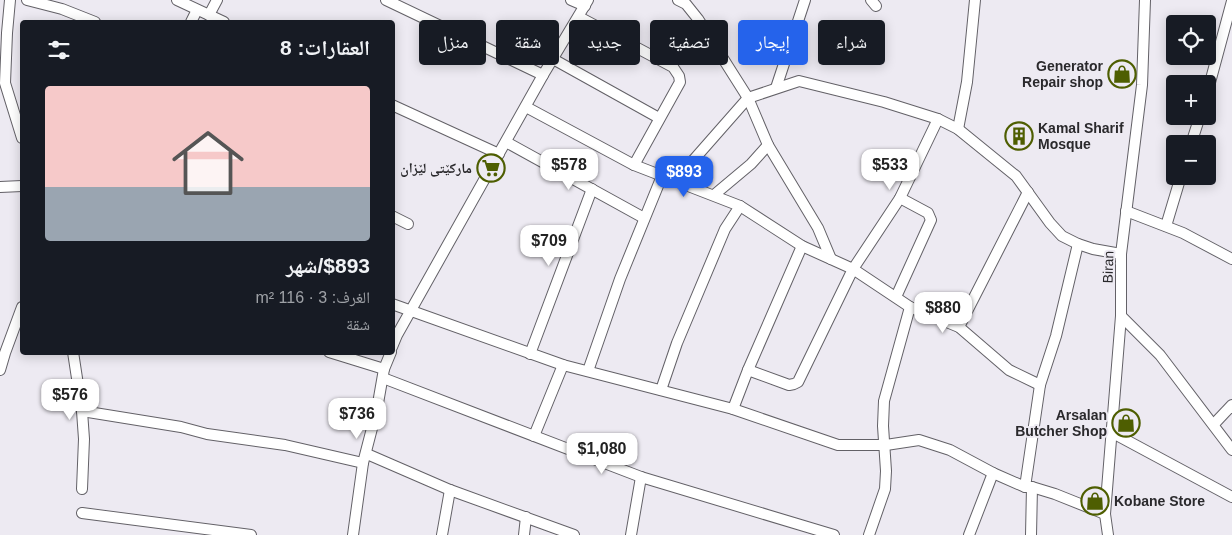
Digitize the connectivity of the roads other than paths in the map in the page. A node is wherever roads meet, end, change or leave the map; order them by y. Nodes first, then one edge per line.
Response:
1 (10, 0) edge
2 (27, 0) edge
3 (177, 0) edge
4 (217, 0) edge
5 (386, 0) edge
6 (571, 0) edge
7 (805, 0) edge
8 (975, 0) edge
9 (1145, 0) edge
10 (684, 1) edge
11 (1232, 2) edge
12 (586, 3) edge
13 (197, 10) junction
14 (209, 15) junction
15 (579, 17) junction
16 (87, 20) edge
17 (192, 20) edge
18 (220, 20) edge
19 (559, 50) edge
20 (559, 63) edge
21 (550, 65) edge
22 (1212, 75) edge
23 (543, 76) junction
24 (776, 88) junction
25 (748, 98) junction
26 (395, 106) edge
27 (526, 107) junction
28 (659, 118) junction
29 (938, 119) junction
30 (958, 129) junction
31 (20, 132) edge
32 (506, 142) junction
33 (768, 144) junction
34 (499, 154) junction
35 (634, 165) junction
36 (662, 176) junction
37 (675, 181) junction
38 (1178, 185) edge
39 (20, 186) edge
40 (0, 187) edge
41 (592, 190) junction
42 (1028, 192) junction
43 (714, 195) junction
44 (900, 198) junction
45 (740, 206) junction
46 (1126, 211) junction
47 (395, 218) edge
48 (644, 218) junction
49 (408, 224) dead end
50 (1166, 226) junction
51 (1078, 244) junction
52 (802, 246) junction
53 (1121, 254) junction
54 (831, 259) junction
55 (1232, 259) edge
56 (853, 269) junction
57 (896, 297) junction
58 (395, 305) edge
59 (910, 307) junction
60 (410, 311) junction
61 (20, 312) edge
62 (1121, 316) junction
63 (959, 327) junction
64 (395, 340) edge
65 (530, 354) junction
66 (73, 355) edge
67 (337, 355) edge
68 (389, 355) edge
69 (563, 365) junction
70 (0, 370) edge
71 (748, 370) junction
72 (588, 371) junction
73 (384, 374) junction
74 (1040, 385) junction
75 (661, 390) junction
76 (1232, 405) edge
77 (733, 409) junction
78 (82, 411) junction
79 (1214, 424) junction
80 (1110, 432) junction
81 (534, 436) junction
82 (886, 445) junction
83 (1232, 450) edge
84 (365, 459) junction
85 (994, 473) junction
86 (641, 477) junction
87 (1029, 487) junction
88 (82, 490) dead end
89 (450, 490) junction
90 (1232, 497) edge
91 (82, 513) dead end
92 (1105, 514) junction
93 (526, 518) junction
94 (183, 531) edge
95 (250, 535) edge
96 (353, 535) edge
97 (442, 535) edge
98 (524, 535) edge
99 (574, 535) edge
100 (631, 535) edge
101 (834, 535) edge
102 (868, 535) edge
103 (969, 535) edge
104 (1031, 535) edge
105 (1108, 535) edge

1 - 31 street
2 - 16 street
3 - 13 street
4 - 14 street
5 - 23 street
6 - 12 street
7 - 24 street
8 - 30 street
9 - 46 street, Biran
10 - 25 street
11 - 22 street
12 - 15 street
13 - 14 street
13 - 17 street
14 - 18 street
15 - 19 street
15 - 28 street
20 - 28 street
21 - 23 street
23 - 27 street
24 - 25 street
24 - 29 street
25 - 33 street
25 - 37 street
26 - 34 street
27 - 32 street
27 - 35 street
28 - 35 street
29 - 30 street
29 - 44 street
30 - 42 street
32 - 34 street
32 - 41 street
33 - 43 street
33 - 54 street
34 - 60 street
35 - 36 street
36 - 37 street
36 - 48 street
37 - 43 street
38 - 50 street
39 - 40 street
41 - 48 street
41 - 65 street
42 - 51 street
42 - 63 street
43 - 45 street
44 - 56 street
44 - 57 street
45 - 52 street
45 - 75 street
46 - 50 street
46 - 53 street, Biran
47 - 49 street
48 - 72 street
50 - 55 street
51 - 53 street
51 - 74 street
52 - 54 street
52 - 71 street
53 - 62 street, Biran
54 - 56 street
56 - 57 street
56 - 71 street
57 - 59 street
58 - 60 street
59 - 63 street
59 - 82 street
60 - 64 street
60 - 65 street
61 - 70 street
62 - 79 street
62 - 80 street, Biran
63 - 74 street
65 - 69 street
66 - 78 street
67 - 73 street
68 - 73 street
69 - 72 street
69 - 81 street
71 - 77 street
72 - 75 street
73 - 81 street
73 - 84 street
74 - 87 street
75 - 77 street
76 - 79 street
77 - 82 street
78 - 84 street
78 - 88 street
79 - 83 street
80 - 90 street
80 - 92 street, Biran
81 - 86 street
82 - 85 street
82 - 102 street
84 - 89 street
84 - 96 street
85 - 87 street
85 - 103 street
86 - 100 street
86 - 101 street
87 - 92 street
87 - 104 street
89 - 93 street
89 - 97 street
91 - 94 street
92 - 105 street, Biran
93 - 98 street
93 - 99 street
94 - 95 street

